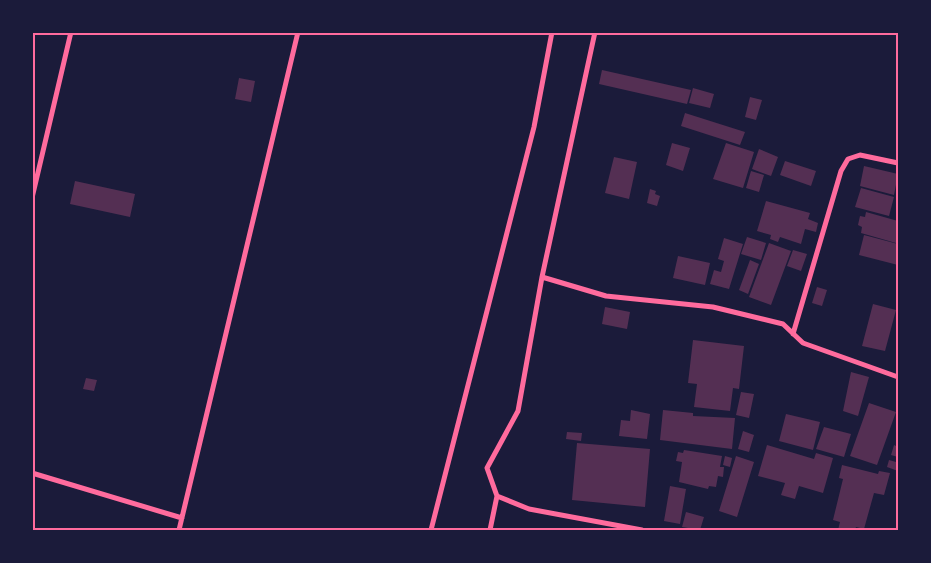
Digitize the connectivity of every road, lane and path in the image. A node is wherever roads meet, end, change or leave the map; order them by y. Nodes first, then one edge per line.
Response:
1 (71, 32) edge
2 (298, 32) edge
3 (552, 32) edge
4 (595, 32) edge
5 (898, 163) edge
6 (32, 198) edge
7 (542, 278) junction
8 (794, 334) junction
9 (898, 377) edge
10 (32, 473) edge
11 (497, 496) junction
12 (182, 518) junction
13 (179, 530) edge
14 (431, 530) edge
15 (490, 530) edge
16 (642, 530) edge

1 - 6 street
2 - 12 street
3 - 14 street
4 - 7 street
5 - 8 street
7 - 8 street
7 - 11 street
8 - 9 street
10 - 12 street
11 - 15 street
11 - 16 street
12 - 13 street

